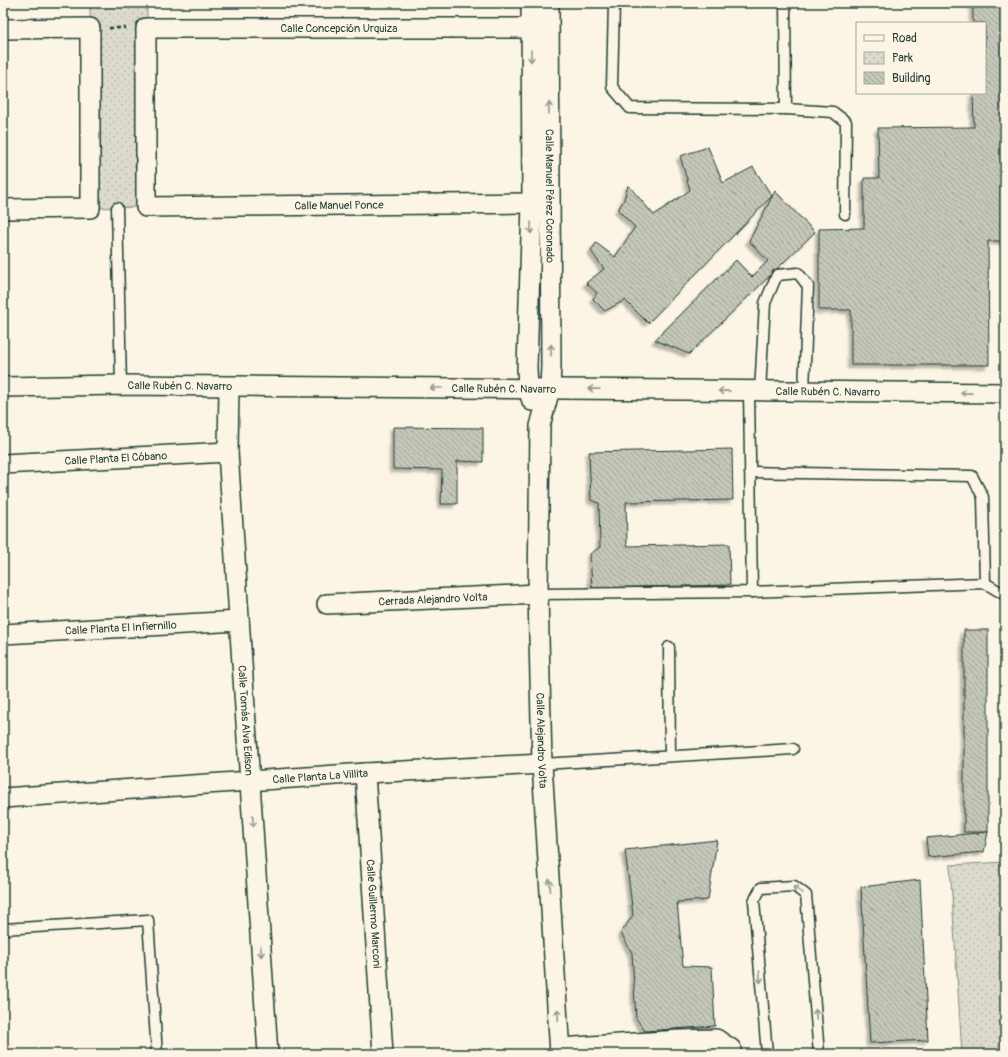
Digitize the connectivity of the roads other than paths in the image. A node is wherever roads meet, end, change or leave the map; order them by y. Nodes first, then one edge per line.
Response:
1 (531, 3) edge
2 (549, 3) edge
3 (614, 3) edge
4 (785, 3) edge
5 (531, 28) junction
6 (3, 29) edge
7 (786, 109) junction
8 (532, 203) junction
9 (146, 207) joint
10 (117, 208) dead end
11 (3, 209) edge
12 (845, 214) dead end
13 (120, 385) junction
14 (229, 387) junction
15 (3, 388) edge
16 (528, 389) junction
17 (550, 389) junction
18 (755, 391) junction
19 (804, 391) junction
20 (1005, 393) edge
21 (540, 426) junction
22 (228, 452) junction
23 (3, 464) edge
24 (750, 472) junction
25 (985, 583) junction
26 (752, 592) junction
27 (538, 594) junction
28 (1005, 595) edge
29 (327, 604) dead end
30 (239, 621) junction
31 (3, 634) edge
32 (669, 646) dead end
33 (793, 749) dead end
34 (670, 756) junction
35 (542, 764) junction
36 (365, 773) junction
37 (250, 782) junction
38 (3, 798) edge
39 (3, 929) edge
40 (560, 1051) edge
41 (732, 1051) edge
42 (157, 1054) edge
43 (268, 1054) edge
44 (383, 1054) edge
45 (767, 1054) edge
46 (819, 1054) edge

1 - 5 street, Calle Manuel Pérez Coronado
17 -> 2 street, Calle Manuel Pérez Coronado
3 - 7 lane
4 - 7 lane
5 -> 8 street, Calle Manuel Pérez Coronado
5 - 9 street, Calle Concepción Urquiza
6 - 11 street
7 - 12 lane
8 - 9 street, Calle Manuel Ponce
8 -> 16 street, Calle Manuel Pérez Coronado
10 - 13 lane
13 - 14 street, Calle Rubén C. Navarro
13 - 15 street, Calle Rubén C. Navarro
16 -> 14 street, Calle Rubén C. Navarro
14 - 22 street, Calle Tomás Alva Edison
16 - 17 street, Calle Rubén C. Navarro
16 - 21 street, Calle Alejandro Volta
18 -> 17 street, Calle Rubén C. Navarro
17 - 21 street, Calle Alejandro Volta
18 - 19 street, Calle Rubén C. Navarro
18 - 19 lane
18 - 24 lane
20 -> 19 street, Calle Rubén C. Navarro
21 - 27 street, Calle Alejandro Volta
22 - 23 street, Calle Planta El Cóbano
22 - 30 street, Calle Tomás Alva Edison
24 - 25 lane
24 - 26 lane
25 - 26 lane
25 - 28 lane
26 - 27 lane
27 - 29 street, Cerrada Alejandro Volta
27 - 35 street, Calle Alejandro Volta
30 - 31 street, Calle Planta El Infiernillo
30 - 37 street, Calle Tomás Alva Edison
32 - 34 lane
33 - 34 lane
34 - 35 lane
35 - 36 street, Calle Planta La Villita
40 -> 35 street, Calle Alejandro Volta
36 - 37 street, Calle Planta La Villita
36 - 44 street, Calle Guillermo Marconi
37 - 38 street, Calle Planta La Villita
37 -> 43 street, Calle Tomás Alva Edison
39 - 42 lane
40 - 41 street
46 -> 45 lane

